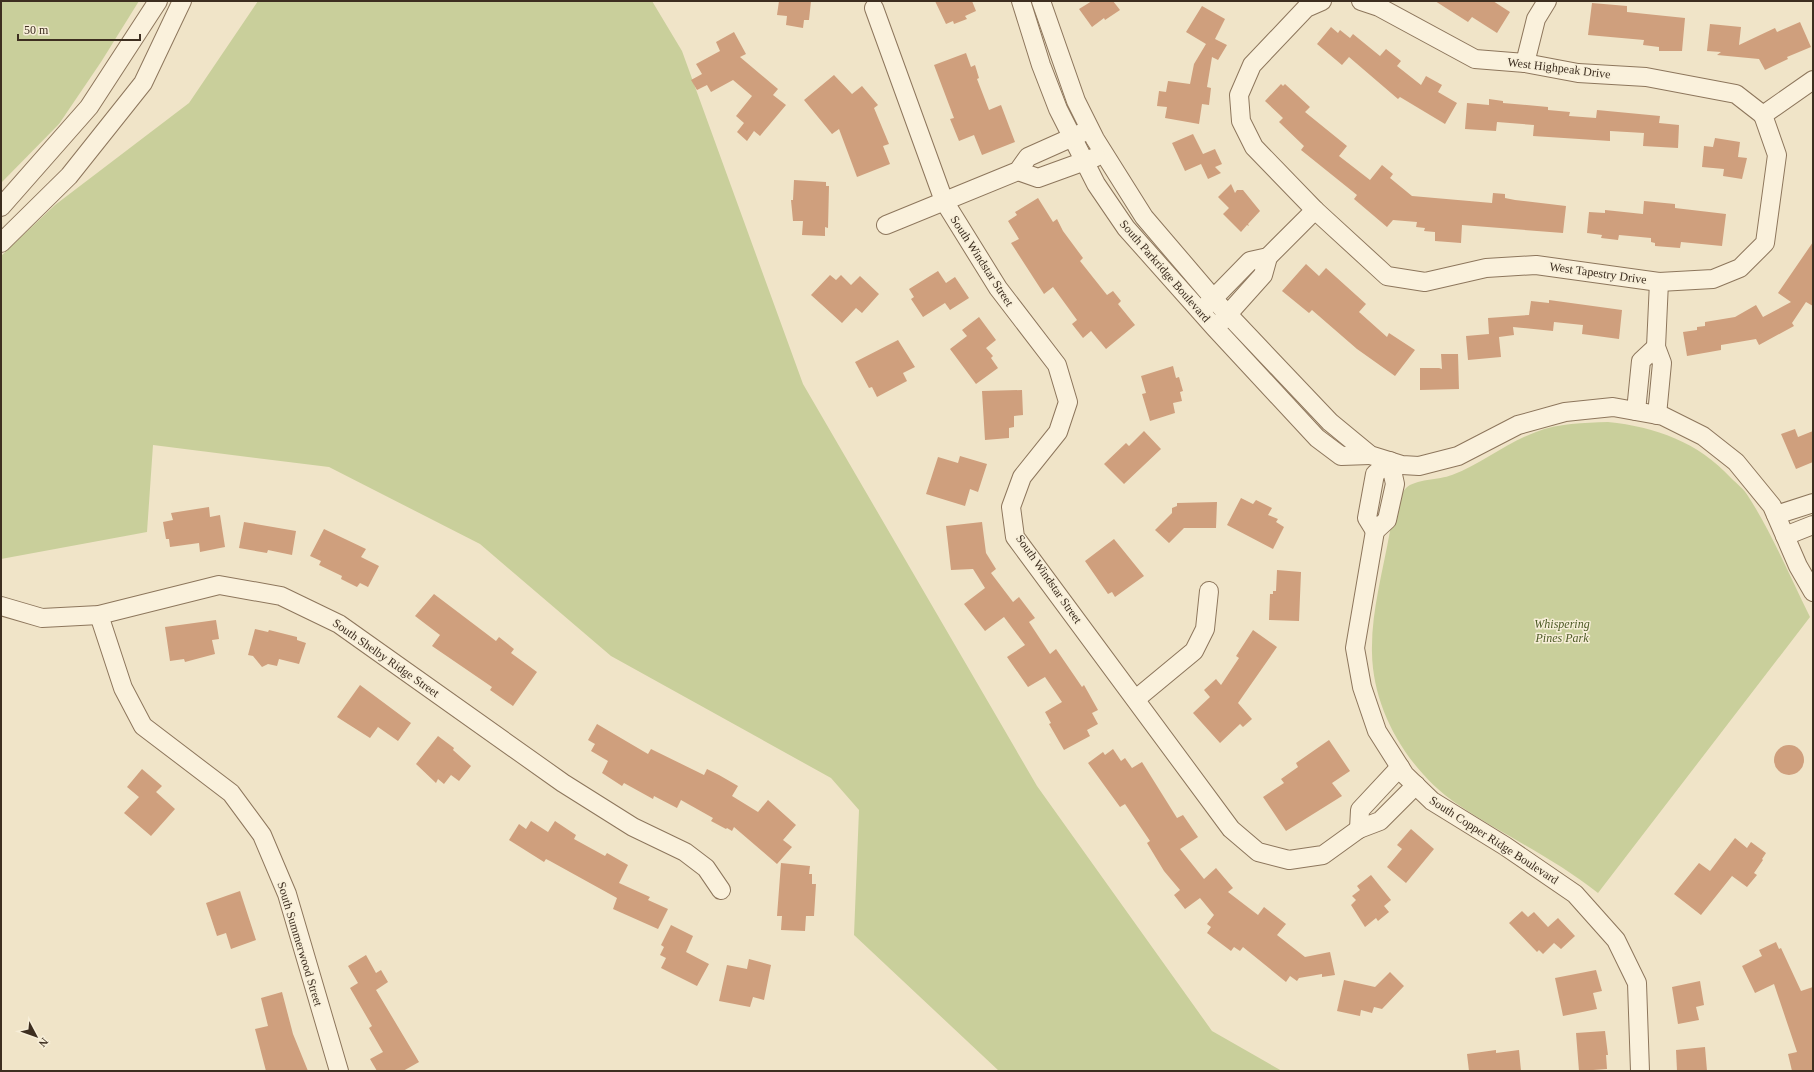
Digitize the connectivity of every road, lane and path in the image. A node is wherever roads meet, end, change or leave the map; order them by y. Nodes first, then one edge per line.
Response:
1 (158, 1) edge
2 (182, 1) edge
3 (1021, 1) edge
4 (1041, 1) edge
5 (1322, 1) edge
6 (1361, 1) edge
7 (1547, 1) edge
8 (874, 8) dead end
9 (1526, 63) junction
10 (1813, 80) edge
11 (1763, 114) junction
12 (1090, 130) junction
13 (1072, 137) junction
14 (1103, 154) junction
15 (1084, 161) junction
16 (1018, 171) junction
17 (944, 201) junction
18 (1, 207) edge
19 (1315, 210) junction
20 (886, 225) dead end
21 (1, 243) edge
22 (1268, 257) junction
23 (1659, 282) junction
24 (1214, 298) junction
25 (1200, 312) junction
26 (1228, 314) junction
27 (1215, 328) junction
28 (1656, 347) junction
29 (1636, 411) junction
30 (1657, 415) junction
31 (1370, 455) junction
32 (1390, 462) junction
33 (1813, 503) edge
34 (1776, 515) junction
35 (1813, 525) edge
36 (1785, 536) junction
37 (1209, 591) dead end
38 (1813, 592) edge
39 (1, 606) edge
40 (99, 616) junction
41 (1136, 699) junction
42 (1400, 767) junction
43 (1416, 785) junction
44 (1359, 829) junction
45 (722, 890) dead end
46 (339, 1071) edge
47 (1640, 1071) edge

1 - 18 street
2 - 21 street
3 - 13 street, South Parkridge Boulevard
4 - 12 street, South Parkridge Boulevard
5 - 19 street
6 - 9 street, West Highpeak Drive
7 - 9 street
8 - 17 street, South Windstar Street
9 - 11 street, West Highpeak Drive
10 - 11 street
11 - 23 street, West Tapestry Drive
12 - 13 street
12 - 14 street, South Parkridge Boulevard
13 - 15 street, South Parkridge Boulevard
13 - 16 street
14 - 15 street
14 - 24 street, South Parkridge Boulevard
15 - 16 street
15 - 25 street, South Parkridge Boulevard
16 - 17 street
17 - 20 street
17 - 41 street, South Windstar Street
19 - 22 street
19 - 23 street, West Tapestry Drive
22 - 24 street
22 - 26 street
23 - 28 street
24 - 25 street
24 - 26 street, South Parkridge Boulevard
25 - 27 street, South Parkridge Boulevard
26 - 27 street
26 - 31 street, South Parkridge Boulevard
27 - 31 street, South Parkridge Boulevard
28 - 29 street
28 - 30 street
29 - 30 street, South Parkridge Boulevard
29 - 32 street, South Parkridge Boulevard
30 - 34 street, South Parkridge Boulevard
31 - 32 street, South Parkridge Boulevard
32 - 42 street, South Copper Ridge Boulevard
33 - 34 street
34 - 36 street, South Parkridge Boulevard
35 - 36 street
36 - 38 street, South Parkridge Boulevard
37 - 41 street
39 - 40 street, South Shelby Ridge Street
40 - 45 street, South Shelby Ridge Street
40 - 46 street, South Summerwood Street
41 - 44 street, South Windstar Street
42 - 43 street, South Copper Ridge Boulevard
42 - 44 street
43 - 44 street, South Windstar Street
43 - 47 street, South Copper Ridge Boulevard

